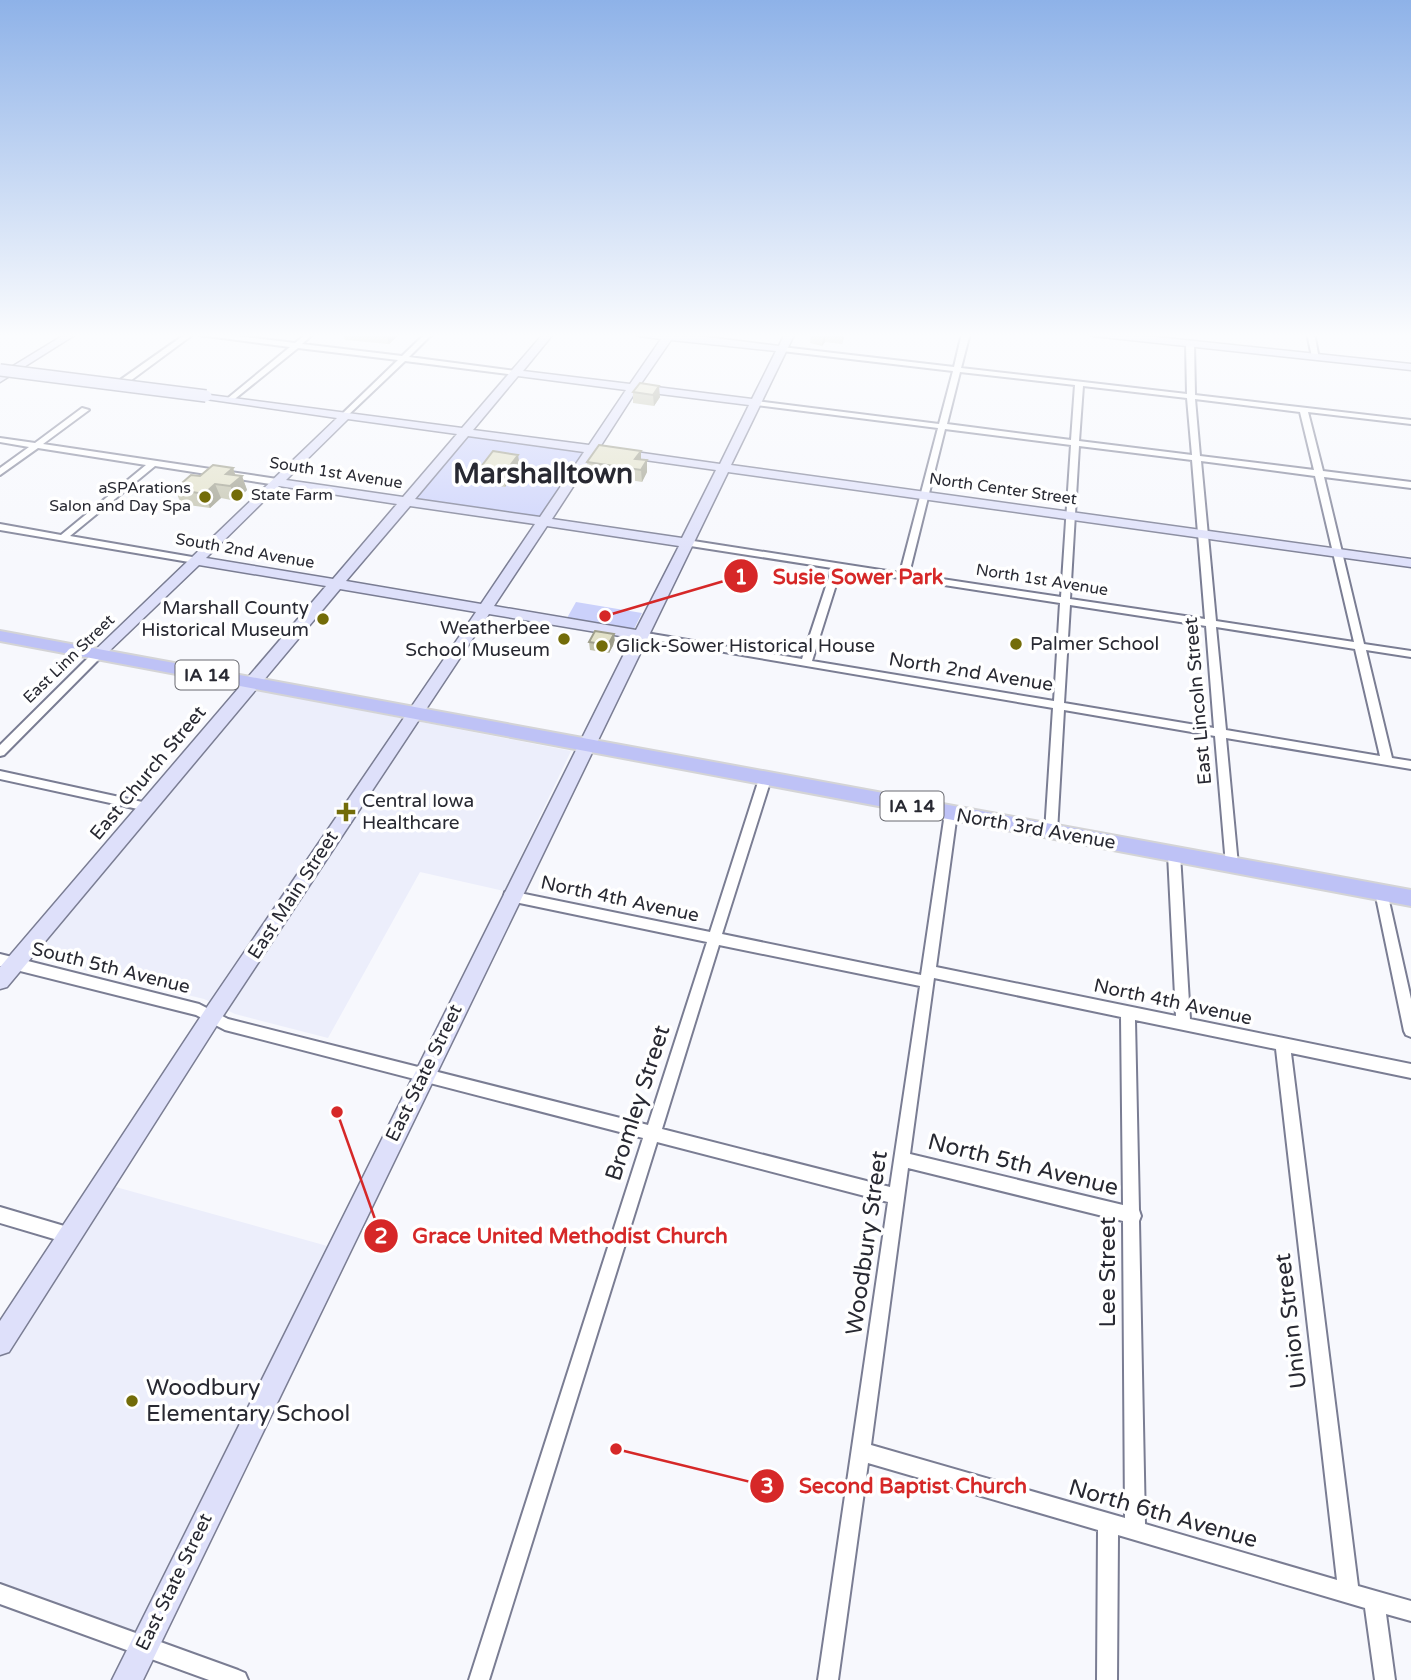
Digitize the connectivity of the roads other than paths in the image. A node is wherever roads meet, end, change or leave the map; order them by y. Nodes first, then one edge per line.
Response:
1 (83, 411) edge
2 (312, 411) edge
3 (350, 411) edge
4 (482, 411) edge
5 (616, 411) edge
6 (752, 411) edge
7 (824, 411) edge
8 (945, 411) edge
9 (1077, 411) edge
10 (1192, 411) edge
11 (1304, 411) edge
12 (1316, 411) edge
13 (345, 416) junction
14 (1411, 422) edge
15 (941, 426) junction
16 (463, 432) junction
17 (0, 440) edge
18 (1074, 443) junction
19 (36, 445) junction
20 (591, 449) junction
21 (1197, 458) junction
22 (152, 463) junction
23 (724, 468) junction
24 (0, 472) edge
25 (1319, 474) junction
26 (277, 482) junction
27 (1411, 485) edge
28 (922, 495) junction
29 (405, 501) junction
30 (1069, 516) junction
31 (543, 522) junction
32 (0, 527) edge
33 (1203, 534) junction
34 (62, 538) junction
35 (687, 543) junction
36 (1339, 553) junction
37 (195, 560) junction
38 (1411, 563) edge
39 (837, 566) junction
40 (904, 576) junction
41 (335, 584) junction
42 (1064, 601) junction
43 (484, 609) junction
44 (1211, 622) junction
45 (640, 635) junction
46 (0, 636) edge
47 (1361, 646) junction
48 (98, 654) junction
49 (1411, 654) edge
50 (806, 664) junction
51 (251, 683) junction
52 (1058, 706) junction
53 (413, 714) junction
54 (1219, 733) junction
55 (584, 747) junction
56 (0, 752) edge
57 (1387, 761) junction
58 (1411, 765) edge
59 (0, 775) edge
60 (765, 779) junction
61 (147, 807) junction
62 (951, 813) junction
63 (1051, 832) junction
64 (1174, 854) junction
65 (1232, 865) junction
66 (1381, 892) junction
67 (510, 896) junction
68 (1411, 898) edge
69 (715, 938) junction
70 (7, 962) edge
71 (928, 977) junction
72 (0, 981) edge
73 (1128, 1012) junction
74 (212, 1016) junction
75 (1183, 1024) junction
76 (1411, 1031) edge
77 (1283, 1044) junction
78 (1411, 1071) edge
79 (423, 1075) junction
80 (653, 1133) junction
81 (902, 1159) junction
82 (896, 1196) junction
83 (0, 1215) edge
84 (1133, 1216) junction
85 (71, 1236) junction
86 (0, 1343) edge
87 (860, 1451) junction
88 (1108, 1524) junction
89 (1135, 1532) junction
90 (1349, 1593) junction
91 (0, 1594) edge
92 (1374, 1600) junction
93 (1411, 1611) edge
94 (142, 1647) junction
95 (127, 1680) edge
96 (238, 1680) edge
97 (479, 1680) edge
98 (828, 1680) edge
99 (1107, 1680) edge
100 (1385, 1680) edge

1 - 19 street
2 - 13 street, North Center Street
3 - 13 street
4 - 16 street, East Church Street
5 - 20 street, East Main Street
6 - 23 street, East State Street
7 - 15 street
8 - 15 street
9 - 18 street
10 - 21 street, East Lincoln Street
11 - 25 street
12 - 14 street
13 - 16 street, North Center Street
13 - 26 street, East Linn Street
15 - 18 street
15 - 28 street
16 - 20 street, North Center Street
16 - 29 street, East Church Street
17 - 19 street, South 1st Avenue
18 - 21 street
18 - 30 street
19 - 22 street, South 1st Avenue
19 - 24 street
20 - 23 street, North Center Street
20 - 31 street, East Main Street
21 - 25 street
21 - 33 street, East Lincoln Street
22 - 26 street, South 1st Avenue
22 - 34 street
23 - 28 street, North Center Street
23 - 35 street, East State Street
25 - 27 street
25 - 36 street
26 - 29 street, South 1st Avenue
26 - 37 street, East Linn Street
28 - 30 street, North Center Street
28 - 40 street
29 - 31 street, South 1st Avenue
29 - 41 street, East Church Street
30 - 33 street, North Center Street
30 - 42 street
31 - 35 street, North 1st Avenue
31 - 43 street, East Main Street
32 - 34 street, South 2nd Avenue
33 - 36 street, North Center Street
33 - 44 street, East Lincoln Street
34 - 37 street, South 2nd Avenue
35 - 39 street, North 1st Avenue
35 - 45 street, East State Street
36 - 38 street, North Center Street
36 - 47 street
37 - 41 street, South 2nd Avenue
37 - 48 street, East Linn Street
39 - 40 street, North 1st Avenue
39 - 50 street
40 - 42 street, North 1st Avenue
41 - 43 street, South 2nd Avenue
41 - 51 street, East Church Street
42 - 44 street, North 1st Avenue
42 - 52 street
43 - 45 street, North 2nd Avenue
43 - 53 street, East Main Street
44 - 47 street, North 1st Avenue
44 - 54 street, East Lincoln Street
45 - 50 street, North 2nd Avenue
45 - 55 street, East State Street
46 - 48 main road, IA 14
47 - 49 street, North 1st Avenue
47 - 57 street
48 - 51 main road, IA 14
48 - 56 street, East Linn Street
50 - 52 street, North 2nd Avenue
51 - 53 main road, IA 14
51 - 61 street, East Church Street
52 - 54 street, North 2nd Avenue
52 - 63 street
53 - 55 main road, North 3rd Avenue / IA 14
53 - 74 street, East Main Street
54 - 57 street, North 2nd Avenue
54 - 65 street, East Lincoln Street
55 - 60 main road, North 3rd Avenue / IA 14
55 - 67 street, East State Street
57 - 58 street, North 2nd Avenue
59 - 61 street
60 - 62 main road, North 3rd Avenue / IA 14
60 - 69 street, Bromley Street
61 - 70 street, East Church Street
62 - 63 main road, North 3rd Avenue / IA 14
62 - 71 street, Woodbury Street
63 - 64 main road, North 3rd Avenue / IA 14
64 - 65 main road, North 3rd Avenue / IA 14
64 - 75 street
65 - 66 main road, North 3rd Avenue / IA 14
66 - 68 main road, North 3rd Avenue / IA 14
66 - 76 street
67 - 69 street, North 4th Avenue
67 - 79 street, East State Street
69 - 71 street, North 4th Avenue
69 - 80 street, Bromley Street
70 - 72 street, East Church Street
70 - 74 street, South 5th Avenue
71 - 73 street, North 4th Avenue
71 - 81 street, Woodbury Street
73 - 75 street, North 4th Avenue
73 - 84 street, Lee Street
74 - 79 street
74 - 85 street, East Main Street
75 - 77 street, North 4th Avenue
77 - 78 street, North 4th Avenue
77 - 90 street, Union Street
79 - 80 street
79 - 94 street, East State Street
80 - 82 street
80 - 97 street, Bromley Street
81 - 82 street, Woodbury Street
81 - 84 street, North 5th Avenue
82 - 87 street, Woodbury Street
83 - 85 street
84 - 89 street, Lee Street
85 - 86 street, East Main Street
87 - 88 street, North 6th Avenue
87 - 98 street, Woodbury Street
88 - 89 street, North 6th Avenue
88 - 99 street
89 - 90 street, North 6th Avenue
90 - 92 street, North 6th Avenue
91 - 94 street
92 - 93 street, North 6th Avenue
92 - 100 street
94 - 95 street, East State Street
94 - 96 street

